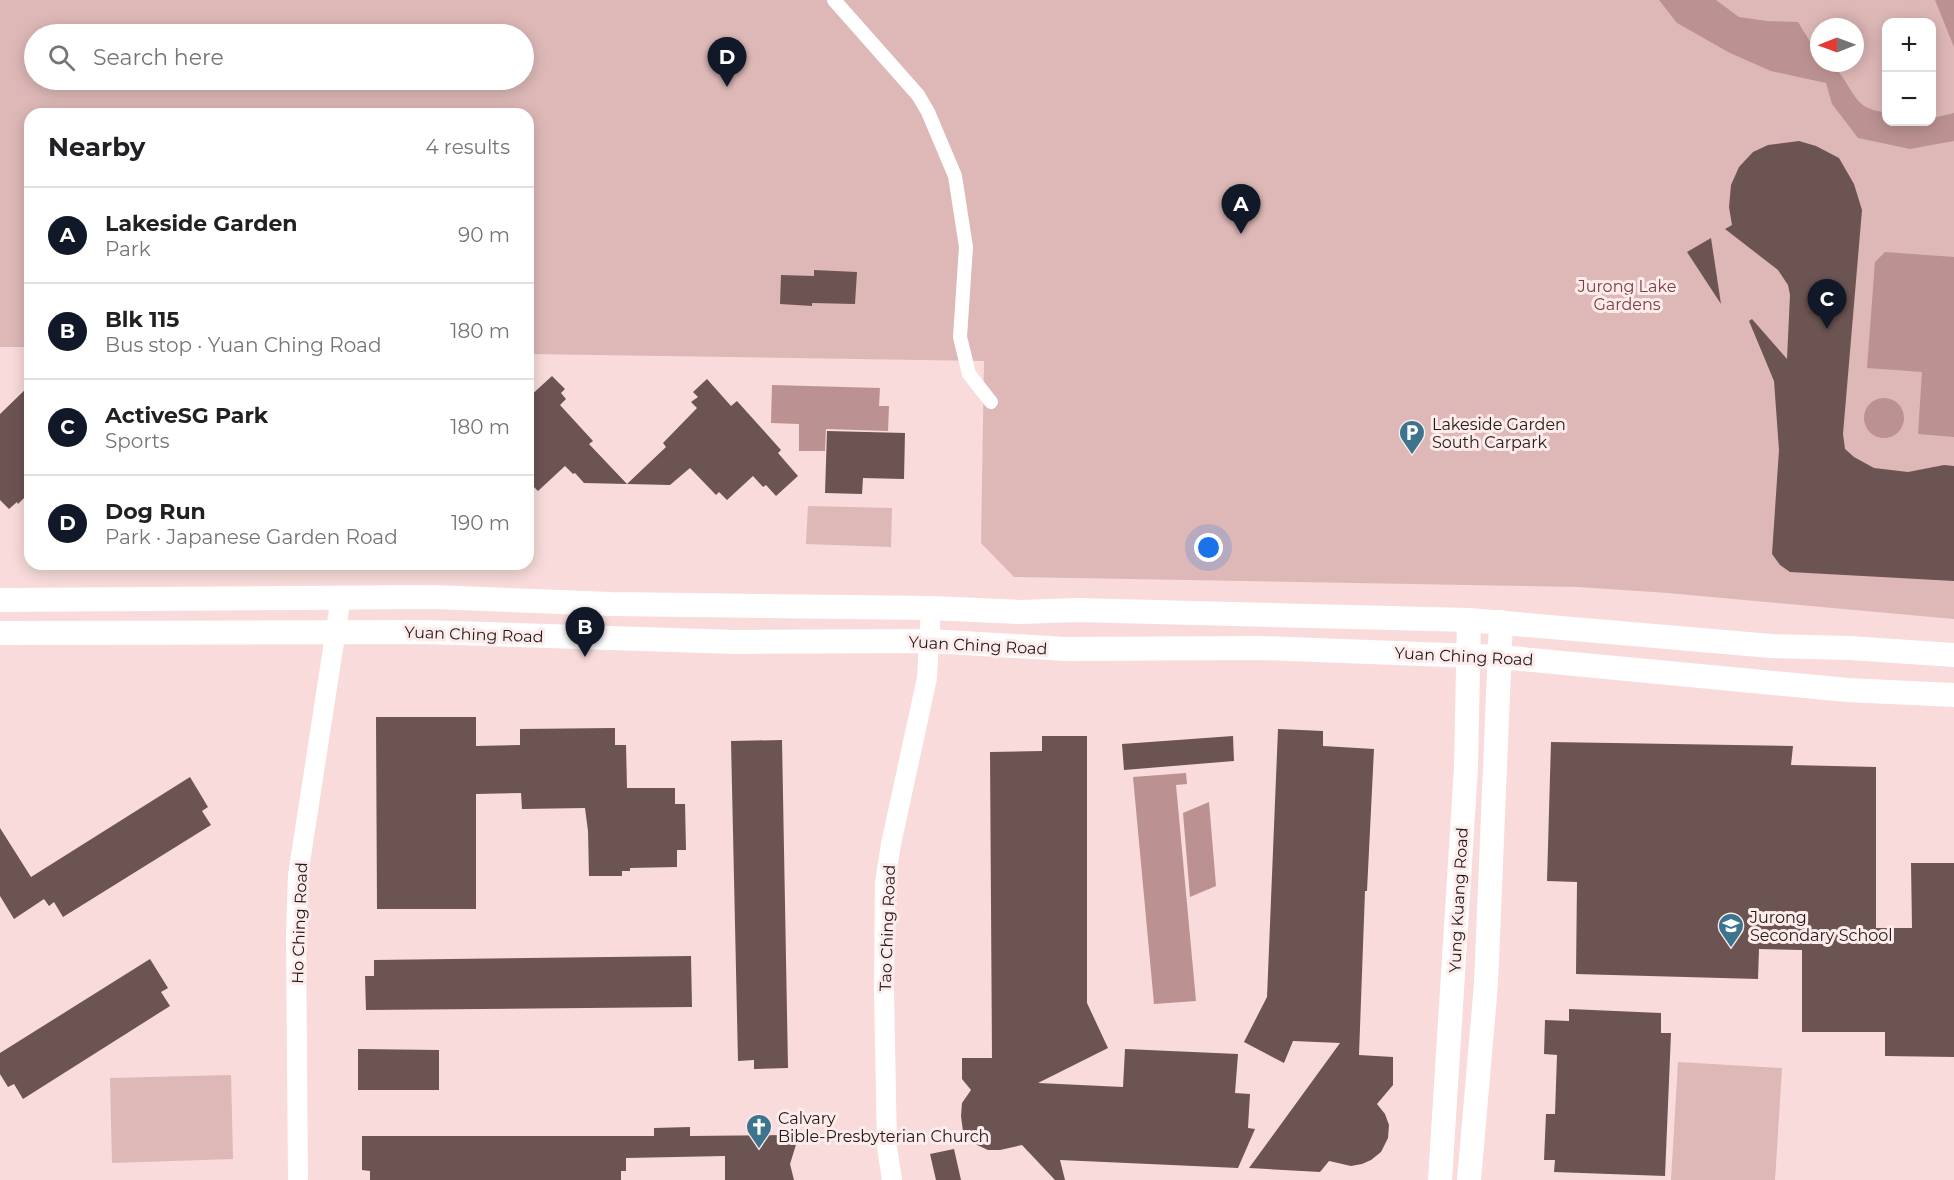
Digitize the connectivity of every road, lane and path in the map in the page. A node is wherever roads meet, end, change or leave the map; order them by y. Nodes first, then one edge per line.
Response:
1 (834, 0) edge
2 (991, 402) dead end
3 (341, 597) junction
4 (0, 600) edge
5 (931, 608) junction
6 (1469, 620) junction
7 (1501, 622) junction
8 (336, 632) junction
9 (0, 633) edge
10 (929, 641) junction
11 (1795, 647) junction
12 (1469, 655) junction
13 (1954, 655) edge
14 (1501, 657) junction
15 (1789, 684) junction
16 (1954, 695) edge
17 (298, 1180) edge
18 (892, 1180) edge
19 (1440, 1180) edge
20 (1469, 1180) edge

1 - 2 street
3 - 4 street, Yuan Ching Road
3 - 5 street, Yuan Ching Road
3 - 8 street, Ho Ching Road
5 - 6 street, Yuan Ching Road
5 - 10 street, Tao Ching Road
6 - 7 street, Yuan Ching Road
6 - 12 street, Yung Kuang Road
7 - 11 street, Yuan Ching Road
7 - 14 street, Yung Kuang Road
8 - 9 street, Yuan Ching Road
8 - 10 street, Yuan Ching Road
8 - 17 street, Ho Ching Road
10 - 12 street, Yuan Ching Road
10 - 18 street, Tao Ching Road
11 - 13 street, Yuan Ching Road
11 - 15 street
12 - 14 street, Yuan Ching Road
12 - 19 street, Yung Kuang Road
14 - 15 street, Yuan Ching Road
14 - 20 street, Yung Kuang Road
15 - 16 street, Yuan Ching Road

